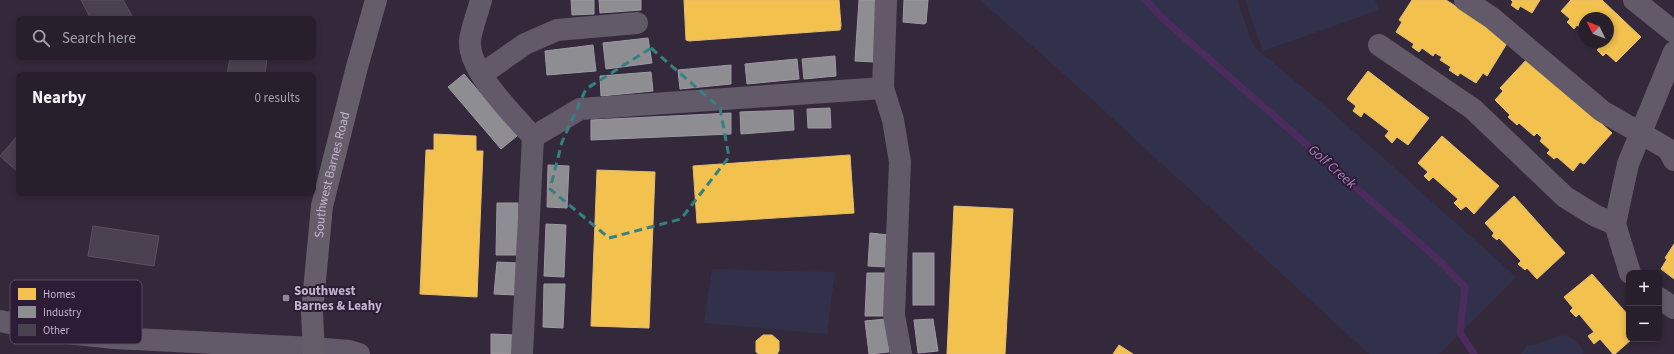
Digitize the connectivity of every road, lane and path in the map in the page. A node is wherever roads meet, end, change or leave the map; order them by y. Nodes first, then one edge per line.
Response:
1 (376, 0) edge
2 (482, 0) edge
3 (886, 0) edge
4 (1465, 0) edge
5 (1634, 0) edge
6 (637, 23) dead end
7 (1674, 32) edge
8 (1379, 45) dead end
9 (1674, 52) edge
10 (482, 74) junction
11 (883, 88) junction
12 (1641, 133) junction
13 (533, 137) junction
14 (1674, 160) edge
15 (1616, 224) junction
16 (1629, 270) edge
17 (1662, 300) edge
18 (1674, 308) edge
19 (0, 321) edge
20 (10, 323) edge
21 (142, 340) edge
22 (314, 351) edge
23 (359, 354) edge
24 (522, 354) edge
25 (901, 354) edge

1 - 22 main road, Southwest Barnes Road
2 - 10 street
3 - 11 street
4 - 12 street
5 - 7 street
6 - 10 street
8 - 15 street
9 - 12 street
10 - 13 street
11 - 13 street
11 - 25 street
12 - 14 street
12 - 15 street
13 - 24 street
15 - 16 street
17 - 18 street
19 - 20 street
21 - 22 street
22 - 23 street

